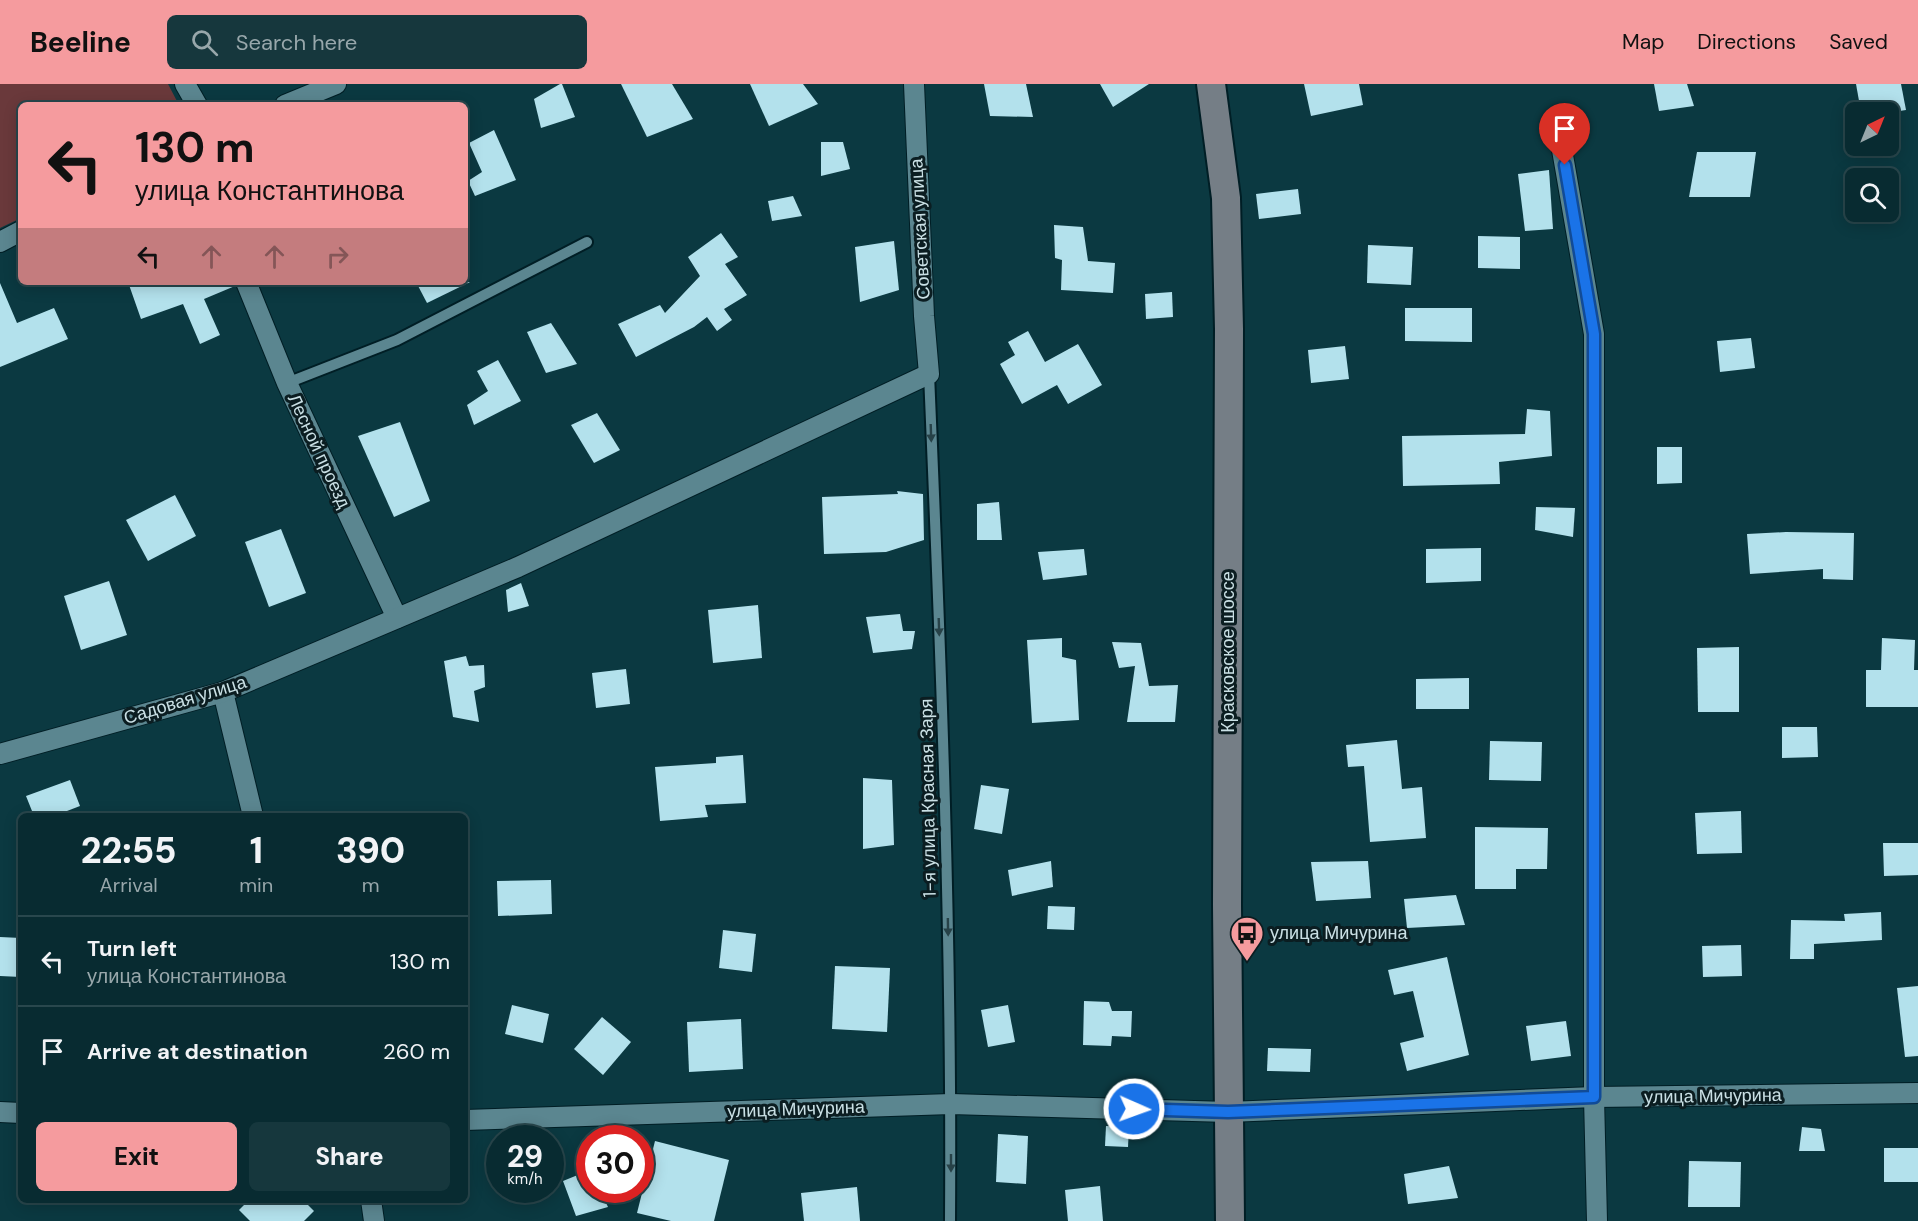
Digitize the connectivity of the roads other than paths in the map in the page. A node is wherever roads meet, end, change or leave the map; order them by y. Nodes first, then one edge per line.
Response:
1 (185, 84) edge
2 (336, 84) edge
3 (914, 84) edge
4 (1211, 84) edge
5 (195, 102) edge
6 (292, 102) edge
7 (1561, 144) dead end
8 (18, 233) edge
9 (0, 242) edge
10 (587, 242) dead end
11 (247, 285) edge
12 (929, 374) junction
13 (287, 383) junction
14 (397, 618) junction
15 (223, 692) junction
16 (0, 754) edge
17 (252, 813) edge
18 (1918, 1094) edge
19 (1594, 1097) junction
20 (951, 1104) junction
21 (0, 1112) edge
22 (1228, 1112) junction
23 (18, 1113) edge
24 (468, 1120) edge
25 (371, 1203) edge
26 (374, 1221) edge
27 (950, 1221) edge
28 (1230, 1221) edge
29 (1597, 1221) edge

1 - 5 street
2 - 6 street
3 - 12 street, Советская улица
4 - 22 main road, Красковское шоссе
7 - 19 street
8 - 9 street
10 - 13 lane
11 - 13 street, Лесной проезд
12 - 14 street, Садовая улица
12 -> 20 lane, 1-я улица Красная Заря
13 - 14 street, Лесной проезд
14 - 15 street, Садовая улица
15 - 16 street, Садовая улица
15 - 17 street
18 - 19 street, улица Мичурина
19 - 22 street, улица Мичурина
19 - 29 street
20 - 22 street, улица Мичурина
20 - 24 street, улица Мичурина
20 -> 27 lane, 1-я улица Красная Заря
21 - 23 street
22 - 28 main road, Красковское шоссе
25 - 26 street

